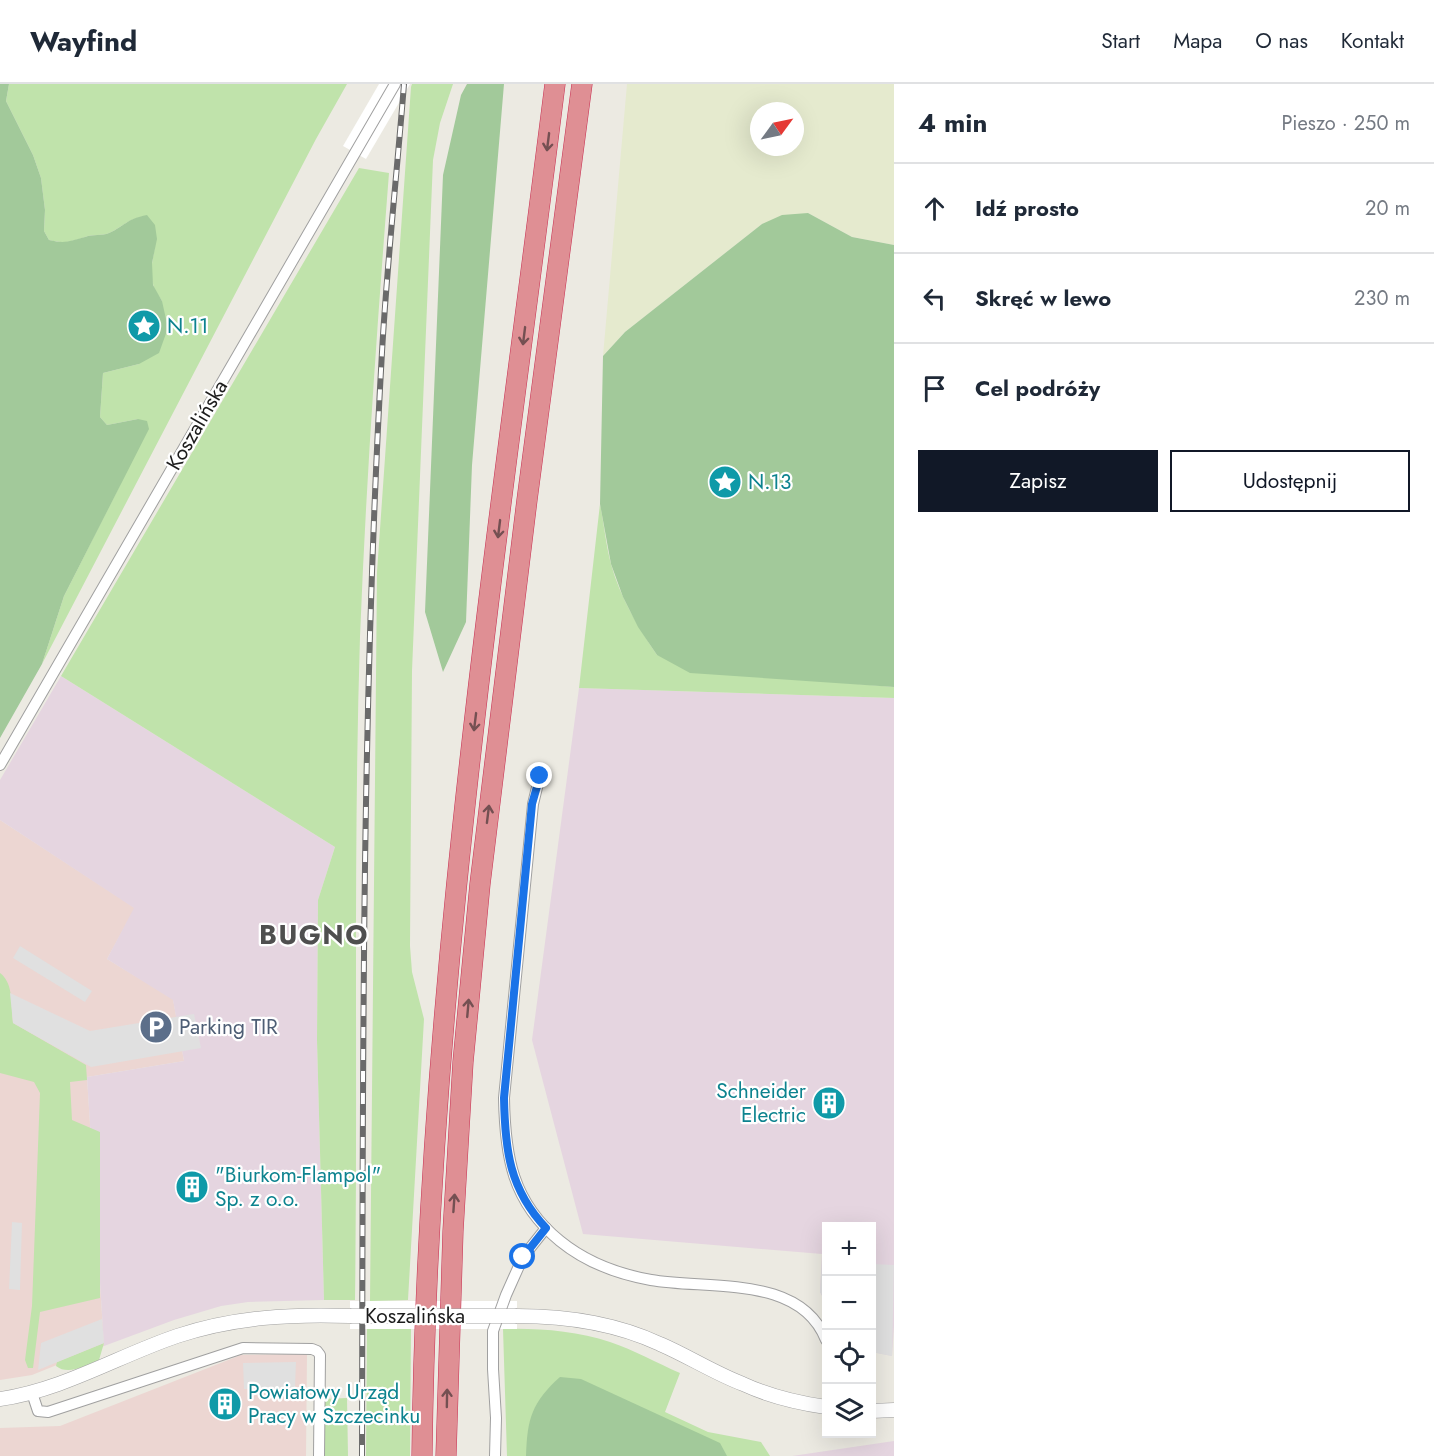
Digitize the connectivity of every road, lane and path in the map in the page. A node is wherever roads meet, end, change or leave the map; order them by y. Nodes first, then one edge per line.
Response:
1 (395, 84) edge
2 (555, 84) edge
3 (582, 84) edge
4 (0, 765) edge
5 (540, 776) dead end
6 (546, 1228) junction
7 (823, 1330) edge
8 (32, 1393) junction
9 (0, 1399) edge
10 (822, 1406) edge
11 (894, 1410) edge
12 (876, 1411) edge
13 (319, 1456) edge
14 (422, 1456) edge
15 (446, 1456) edge
16 (495, 1456) edge

1 - 4 street, Koszalińska
2 -> 14 highway
15 -> 3 highway
5 - 6 street
6 - 7 street
6 - 16 street
8 - 9 street, Koszalińska
8 - 10 street, Koszalińska, bridge
8 - 13 street
11 - 12 street

